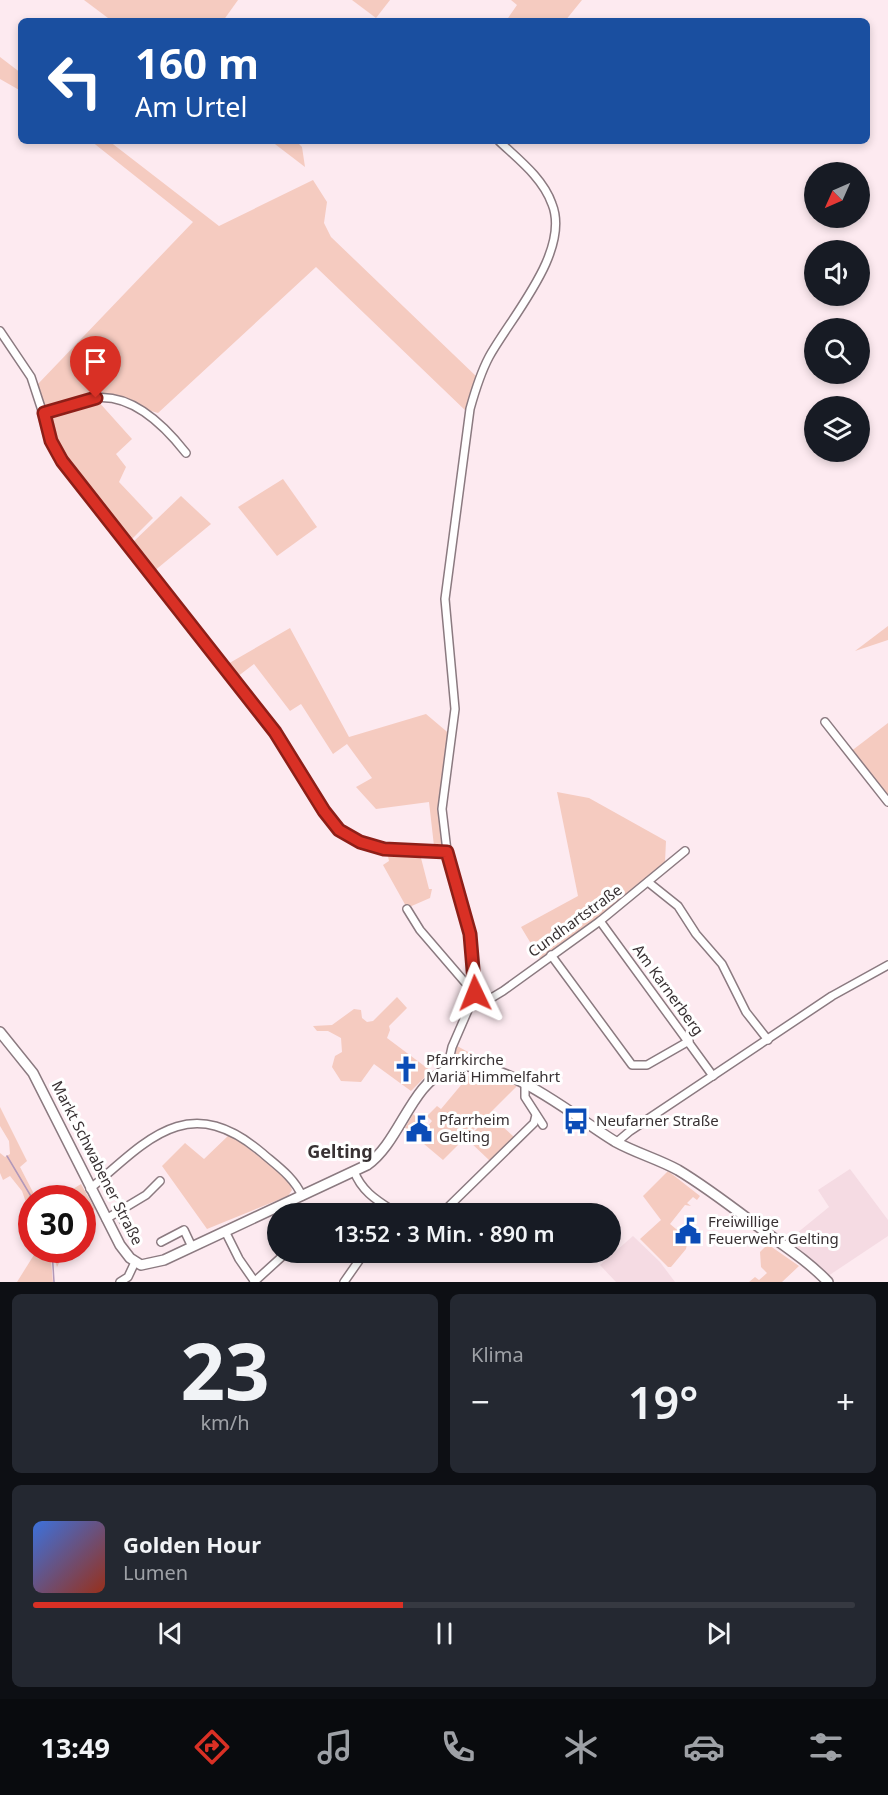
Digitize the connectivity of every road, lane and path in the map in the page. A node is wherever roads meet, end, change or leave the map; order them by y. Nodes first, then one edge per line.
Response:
1 (502, 144) edge
2 (0, 331) edge
3 (44, 413) junction
4 (186, 453) dead end
5 (825, 722) dead end
6 (888, 802) edge
7 (685, 851) dead end
8 (447, 852) junction
9 (648, 882) junction
10 (407, 909) dead end
11 (600, 921) junction
12 (551, 955) junction
13 (888, 965) edge
14 (475, 997) junction
15 (0, 1032) edge
16 (768, 1040) junction
17 (689, 1041) junction
18 (452, 1068) junction
19 (713, 1076) junction
20 (525, 1085) junction
21 (536, 1115) junction
22 (543, 1125) dead end
23 (617, 1142) junction
24 (354, 1172) junction
25 (160, 1181) dead end
26 (88, 1185) edge
27 (95, 1185) edge
28 (302, 1196) junction
29 (96, 1200) edge
30 (379, 1203) edge
31 (452, 1203) edge
32 (118, 1211) junction
33 (106, 1219) junction
34 (225, 1231) junction
35 (134, 1239) dead end
36 (161, 1242) dead end
37 (192, 1247) junction
38 (135, 1262) junction
39 (275, 1263) edge
40 (357, 1263) edge
41 (120, 1282) edge
42 (254, 1282) edge
43 (344, 1282) edge
44 (828, 1282) edge

1 - 8 street
2 - 3 street
3 - 4 street
3 - 8 street
5 - 6 street
7 - 9 street, Cundhartstraße
8 - 14 street
9 - 11 street, Cundhartstraße
9 - 16 street
10 - 14 street
11 - 12 street, Cundhartstraße
11 - 17 street, Am Karnerberg
12 - 14 street, Cundhartstraße
12 - 17 street
13 - 16 street
14 - 18 street
15 - 26 main road, Markt Schwabener Straße
16 - 19 street
17 - 19 street, Am Karnerberg
18 - 20 main road
18 - 24 main road, Markt Schwabener Straße
19 - 23 street
20 - 21 street
20 - 23 main road
21 - 22 street
21 - 31 street
23 - 44 main road
24 - 28 main road, Markt Schwabener Straße
24 - 30 street
25 - 32 street
27 - 28 street
28 - 34 main road, Markt Schwabener Straße
29 - 33 main road, Markt Schwabener Straße
32 - 33 street
32 - 35 street
33 - 38 main road, Markt Schwabener Straße
34 - 37 main road, Markt Schwabener Straße
34 - 42 street
36 - 37 street
37 - 38 main road, Markt Schwabener Straße
38 - 41 street
39 - 42 street
40 - 43 street

